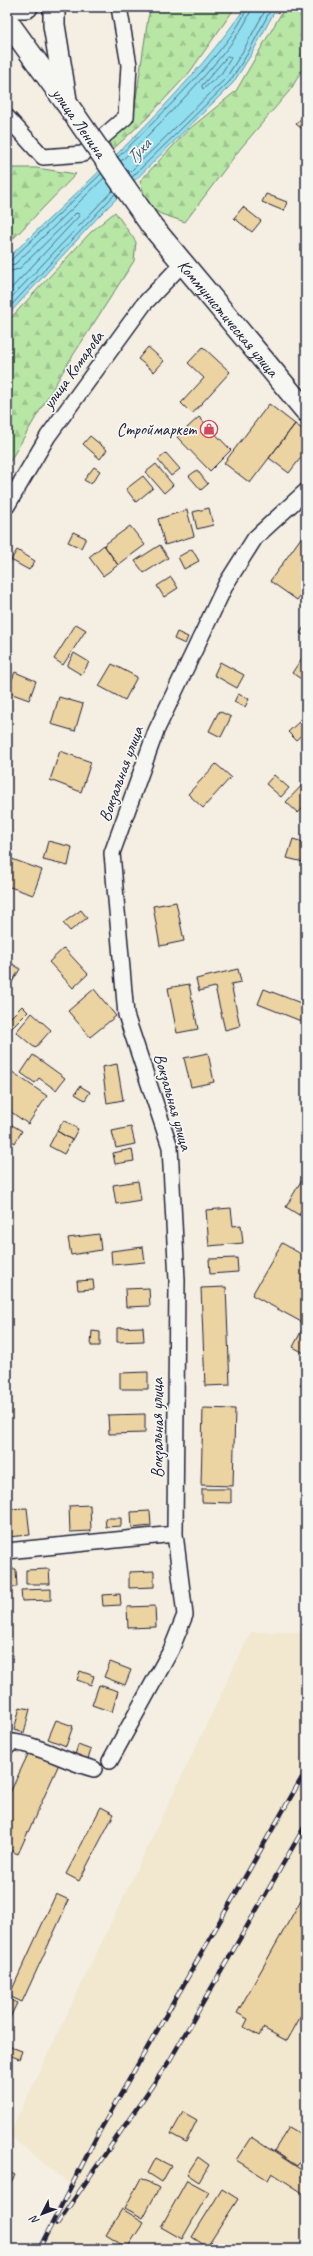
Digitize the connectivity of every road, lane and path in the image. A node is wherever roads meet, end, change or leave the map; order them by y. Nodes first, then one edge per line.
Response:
1 (15, 7) edge
2 (27, 7) edge
3 (54, 7) edge
4 (119, 7) edge
5 (7, 21) edge
6 (67, 104) junction
7 (7, 117) edge
8 (151, 225) joint
9 (182, 264) junction
10 (306, 411) edge
11 (306, 491) edge
12 (7, 506) edge
13 (176, 1534) junction
14 (7, 1551) edge
15 (7, 1747) edge
16 (110, 1761) dead end
17 (94, 1769) dead end

1 - 2 main road
3 - 6 main road
4 - 7 street
5 - 6 main road, улица Ленина
6 - 8 main road, улица Ленина, bridge
8 - 9 main road, Коммунистическая улица
9 - 10 main road, Коммунистическая улица
9 - 12 street, улица Комарова
11 - 13 street, Вокзальная улица
13 - 14 street
13 - 16 street, Вокзальная улица
15 - 17 street

